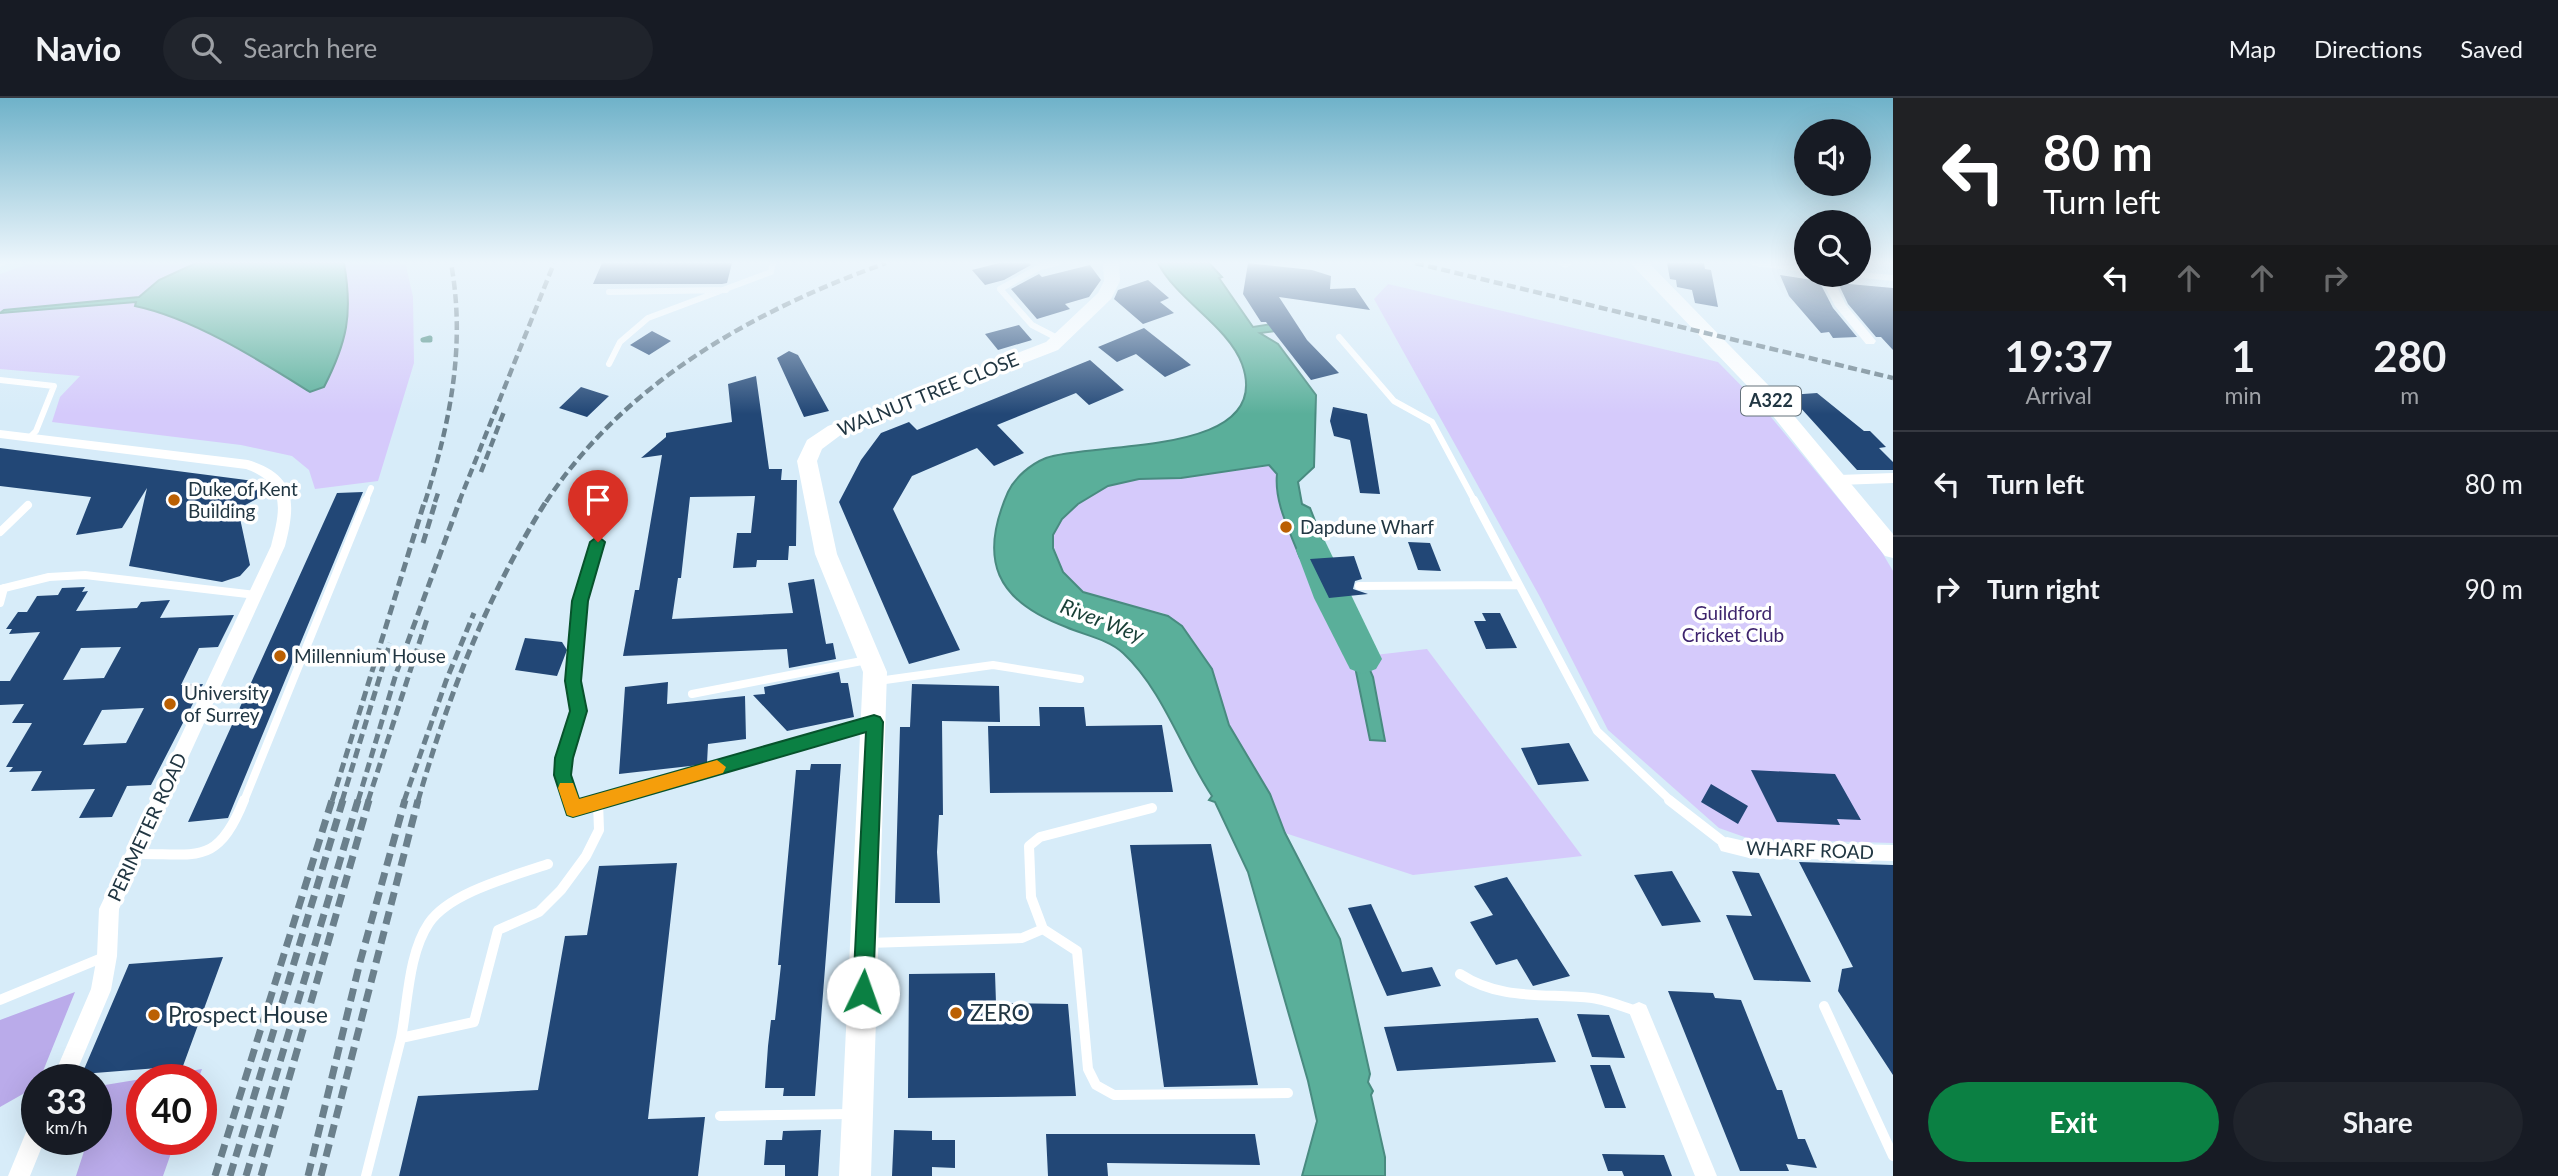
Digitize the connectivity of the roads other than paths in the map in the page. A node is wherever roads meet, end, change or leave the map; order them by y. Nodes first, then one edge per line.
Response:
1 (661, 313) edge
2 (1022, 313) edge
3 (1087, 313) edge
4 (1688, 313) edge
5 (1847, 313) edge
6 (1339, 337) dead end
7 (1061, 340) junction
8 (1870, 341) dead end
9 (608, 364) dead end
10 (0, 380) edge
11 (0, 434) edge
12 (29, 438) junction
13 (1893, 478) edge
14 (1839, 480) junction
15 (371, 488) dead end
16 (28, 505) dead end
17 (604, 525) dead end
18 (0, 532) edge
19 (1893, 550) edge
20 (1518, 585) junction
21 (1359, 586) dead end
22 (2, 589) edge
23 (256, 595) junction
24 (0, 603) edge
25 (872, 671) junction
26 (1080, 679) dead end
27 (692, 694) dead end
28 (874, 722) junction
29 (598, 802) junction
30 (1152, 808) dead end
31 (1727, 845) joint
32 (1893, 853) edge
33 (135, 854) junction
34 (548, 864) dead end
35 (1043, 929) junction
36 (865, 943) junction
37 (107, 956) junction
38 (1460, 974) dead end
39 (0, 1000) edge
40 (1824, 1006) dead end
41 (1639, 1012) joint
42 (401, 1038) junction
43 (68, 1064) edge
44 (1288, 1093) dead end
45 (858, 1114) junction
46 (720, 1116) dead end
47 (28, 1155) edge
48 (1893, 1156) edge
49 (19, 1176) edge
50 (366, 1176) edge
51 (855, 1176) edge
52 (1706, 1176) edge

1 - 9 lane
2 - 7 lane
3 - 7 street, WALNUT TREE CLOSE
4 - 14 main road, A322
5 - 8 street
6 - 20 lane
7 - 25 street, WALNUT TREE CLOSE
10 - 12 lane
11 - 12 street, PERIMETER ROAD
12 - 23 street, PERIMETER ROAD
13 - 14 street
14 - 19 main road, A322
15 - 33 lane
16 - 18 lane
17 - 29 lane
20 - 21 lane
20 - 31 lane
22 - 23 lane
22 - 24 lane
23 - 33 street, PERIMETER ROAD
25 - 26 lane
25 - 27 lane
25 - 28 street, WALNUT TREE CLOSE
28 - 29 lane
28 - 36 street, WALNUT TREE CLOSE
29 - 42 lane
30 - 35 lane
31 - 32 street, WHARF ROAD
33 - 37 street, PERIMETER ROAD
34 - 42 lane
35 - 36 lane
35 - 44 lane
36 - 45 street, WALNUT TREE CLOSE
37 - 39 lane
37 - 43 street, PERIMETER ROAD
38 - 41 lane
40 - 48 lane
41 - 52 street
42 - 50 lane
45 - 46 lane
45 - 51 street, WALNUT TREE CLOSE
47 - 49 street

